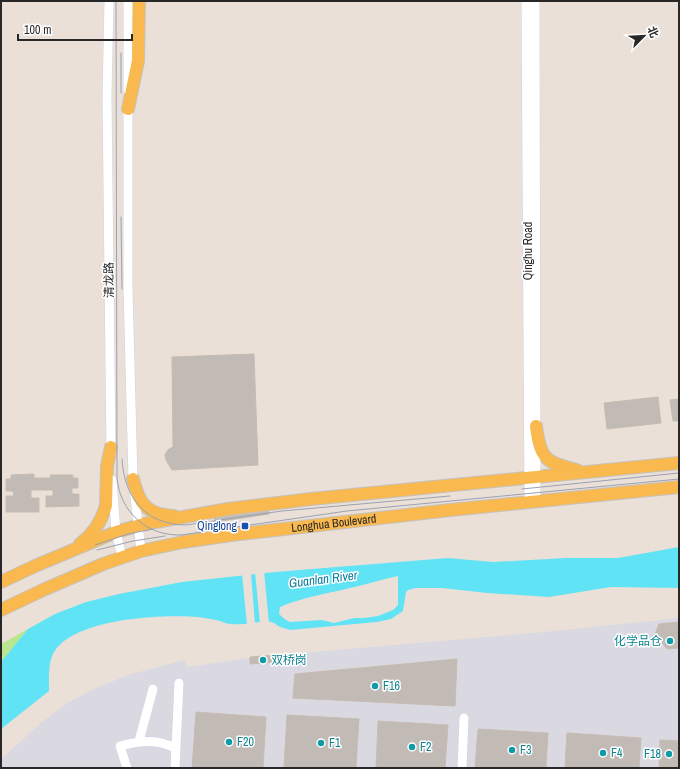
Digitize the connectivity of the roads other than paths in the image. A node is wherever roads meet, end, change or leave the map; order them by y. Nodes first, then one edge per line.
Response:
1 (109, 1) edge
2 (128, 1) edge
3 (140, 1) edge
4 (526, 1) edge
5 (535, 1) edge
6 (128, 109) junction
7 (536, 426) junction
8 (111, 447) junction
9 (679, 463) edge
10 (590, 472) junction
11 (532, 478) junction
12 (133, 479) junction
13 (679, 487) edge
14 (533, 501) junction
15 (189, 516) junction
16 (138, 526) junction
17 (116, 532) junction
18 (141, 551) junction
19 (67, 553) junction
20 (122, 557) junction
21 (1, 582) edge
22 (1, 610) edge
23 (179, 683) dead end
24 (154, 689) dead end
25 (464, 718) dead end
26 (139, 741) junction
27 (176, 749) junction
28 (127, 768) edge
29 (175, 768) edge
30 (462, 768) edge

1 - 8 street, 清龙路
2 - 6 street, 清龙路
3 - 6 main road
4 - 11 street, Qinghu Road
5 - 7 street, Qinghu Road
6 - 12 street, 清龙路
7 - 10 main road
7 - 11 street, Qinghu Road
8 - 17 street, 清龙路
8 - 19 main road
9 - 10 main road, Longhua Boulevard
10 - 11 main road, Longhua Boulevard
11 - 14 street, Qinghu Road
11 - 15 main road, Longhua Boulevard
12 - 15 main road
12 - 16 street, 清龙路
13 - 14 main road, Longhua Boulevard
14 - 18 main road, Longhua Boulevard
15 - 16 main road, Longhua Boulevard
16 - 17 main road, Longhua Boulevard
16 - 18 street, 清龙路
17 - 19 main road, Longhua Boulevard
17 - 20 street, 清龙路
18 - 20 main road, Longhua Boulevard
19 - 21 main road, Longhua Boulevard
20 - 22 main road, Longhua Boulevard
23 - 27 street
24 - 26 street
25 - 30 street
26 - 27 street
26 - 28 street
27 - 29 street

